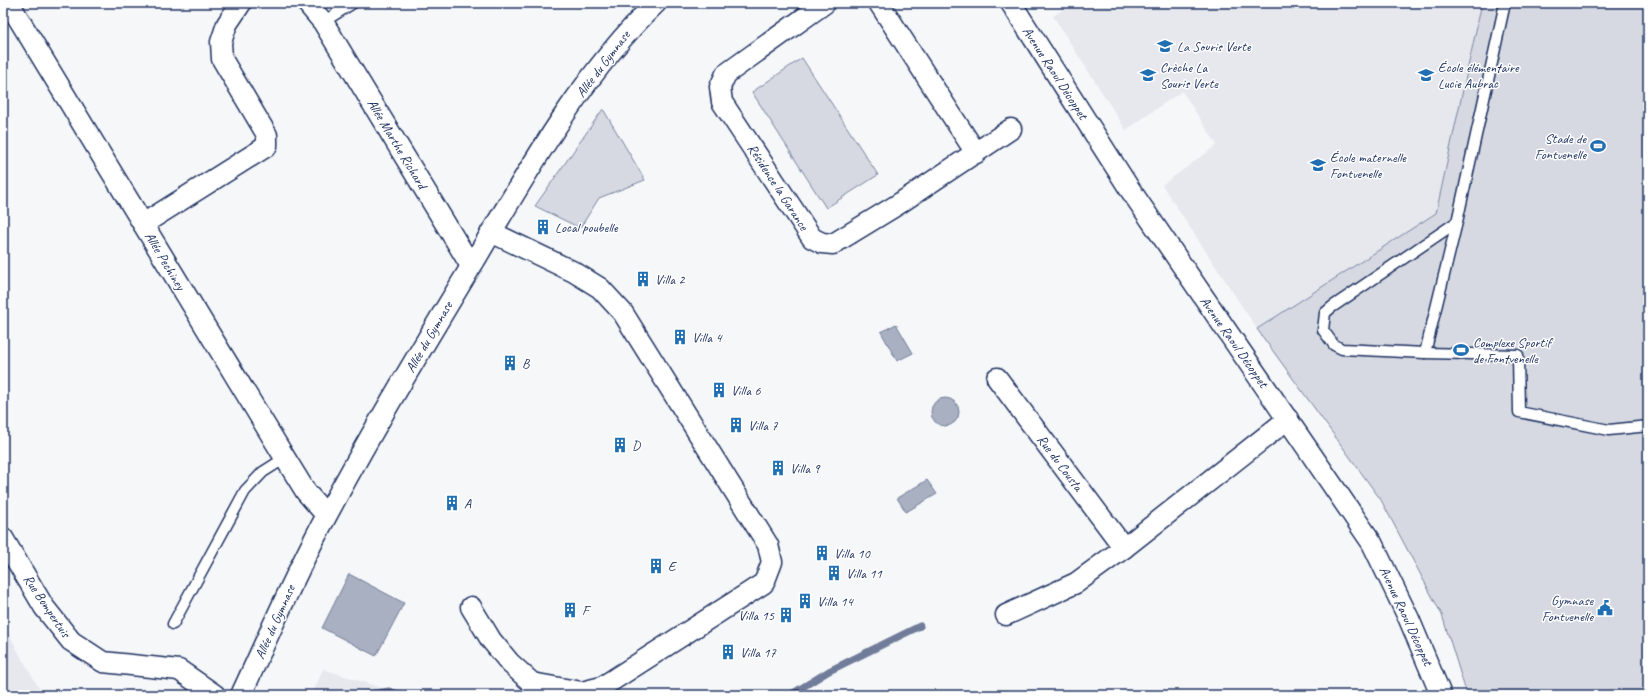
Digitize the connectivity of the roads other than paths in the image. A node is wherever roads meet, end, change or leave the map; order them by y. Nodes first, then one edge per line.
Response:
1 (9, 3) edge
2 (241, 3) edge
3 (307, 3) edge
4 (353, 3) edge
5 (656, 3) edge
6 (825, 3) edge
7 (879, 3) edge
8 (1011, 3) edge
9 (1506, 3) edge
10 (323, 22) junction
11 (1011, 129) dead end
12 (976, 153) junction
13 (1458, 222) junction
14 (144, 224) junction
15 (491, 232) junction
16 (471, 266) junction
17 (1425, 353) junction
18 (997, 378) dead end
19 (1288, 419) junction
20 (1648, 426) edge
21 (285, 458) junction
22 (326, 515) junction
23 (3, 538) edge
24 (1124, 548) junction
25 (471, 607) dead end
26 (1006, 615) dead end
27 (173, 624) dead end
28 (1438, 694) edge
29 (215, 695) edge
30 (241, 695) edge

1 - 14 street, Allée Pechiney
2 - 14 street
3 - 10 street, Allée Marthe Richard
4 - 10 lane
5 - 15 street, Allée du Gymnase
6 - 12 street, Résidence la Garance
7 - 12 street
8 - 19 street, Avenue Raoul Décoppet
9 - 13 lane
10 - 16 street, Allée Marthe Richard
11 - 12 street, Résidence la Garance
13 - 17 lane
13 - 17 lane
14 - 21 street, Allée Pechiney
15 - 16 street, Allée du Gymnase
15 - 25 street
16 - 22 street, Allée du Gymnase
17 - 20 lane
18 - 24 street, Rue du Cousta
19 - 24 street
19 - 28 street, Avenue Raoul Décoppet
21 - 22 street, Allée Pechiney
21 - 27 lane
22 - 30 street, Allée du Gymnase
23 - 29 street, Rue Bompertuis
24 - 26 street

